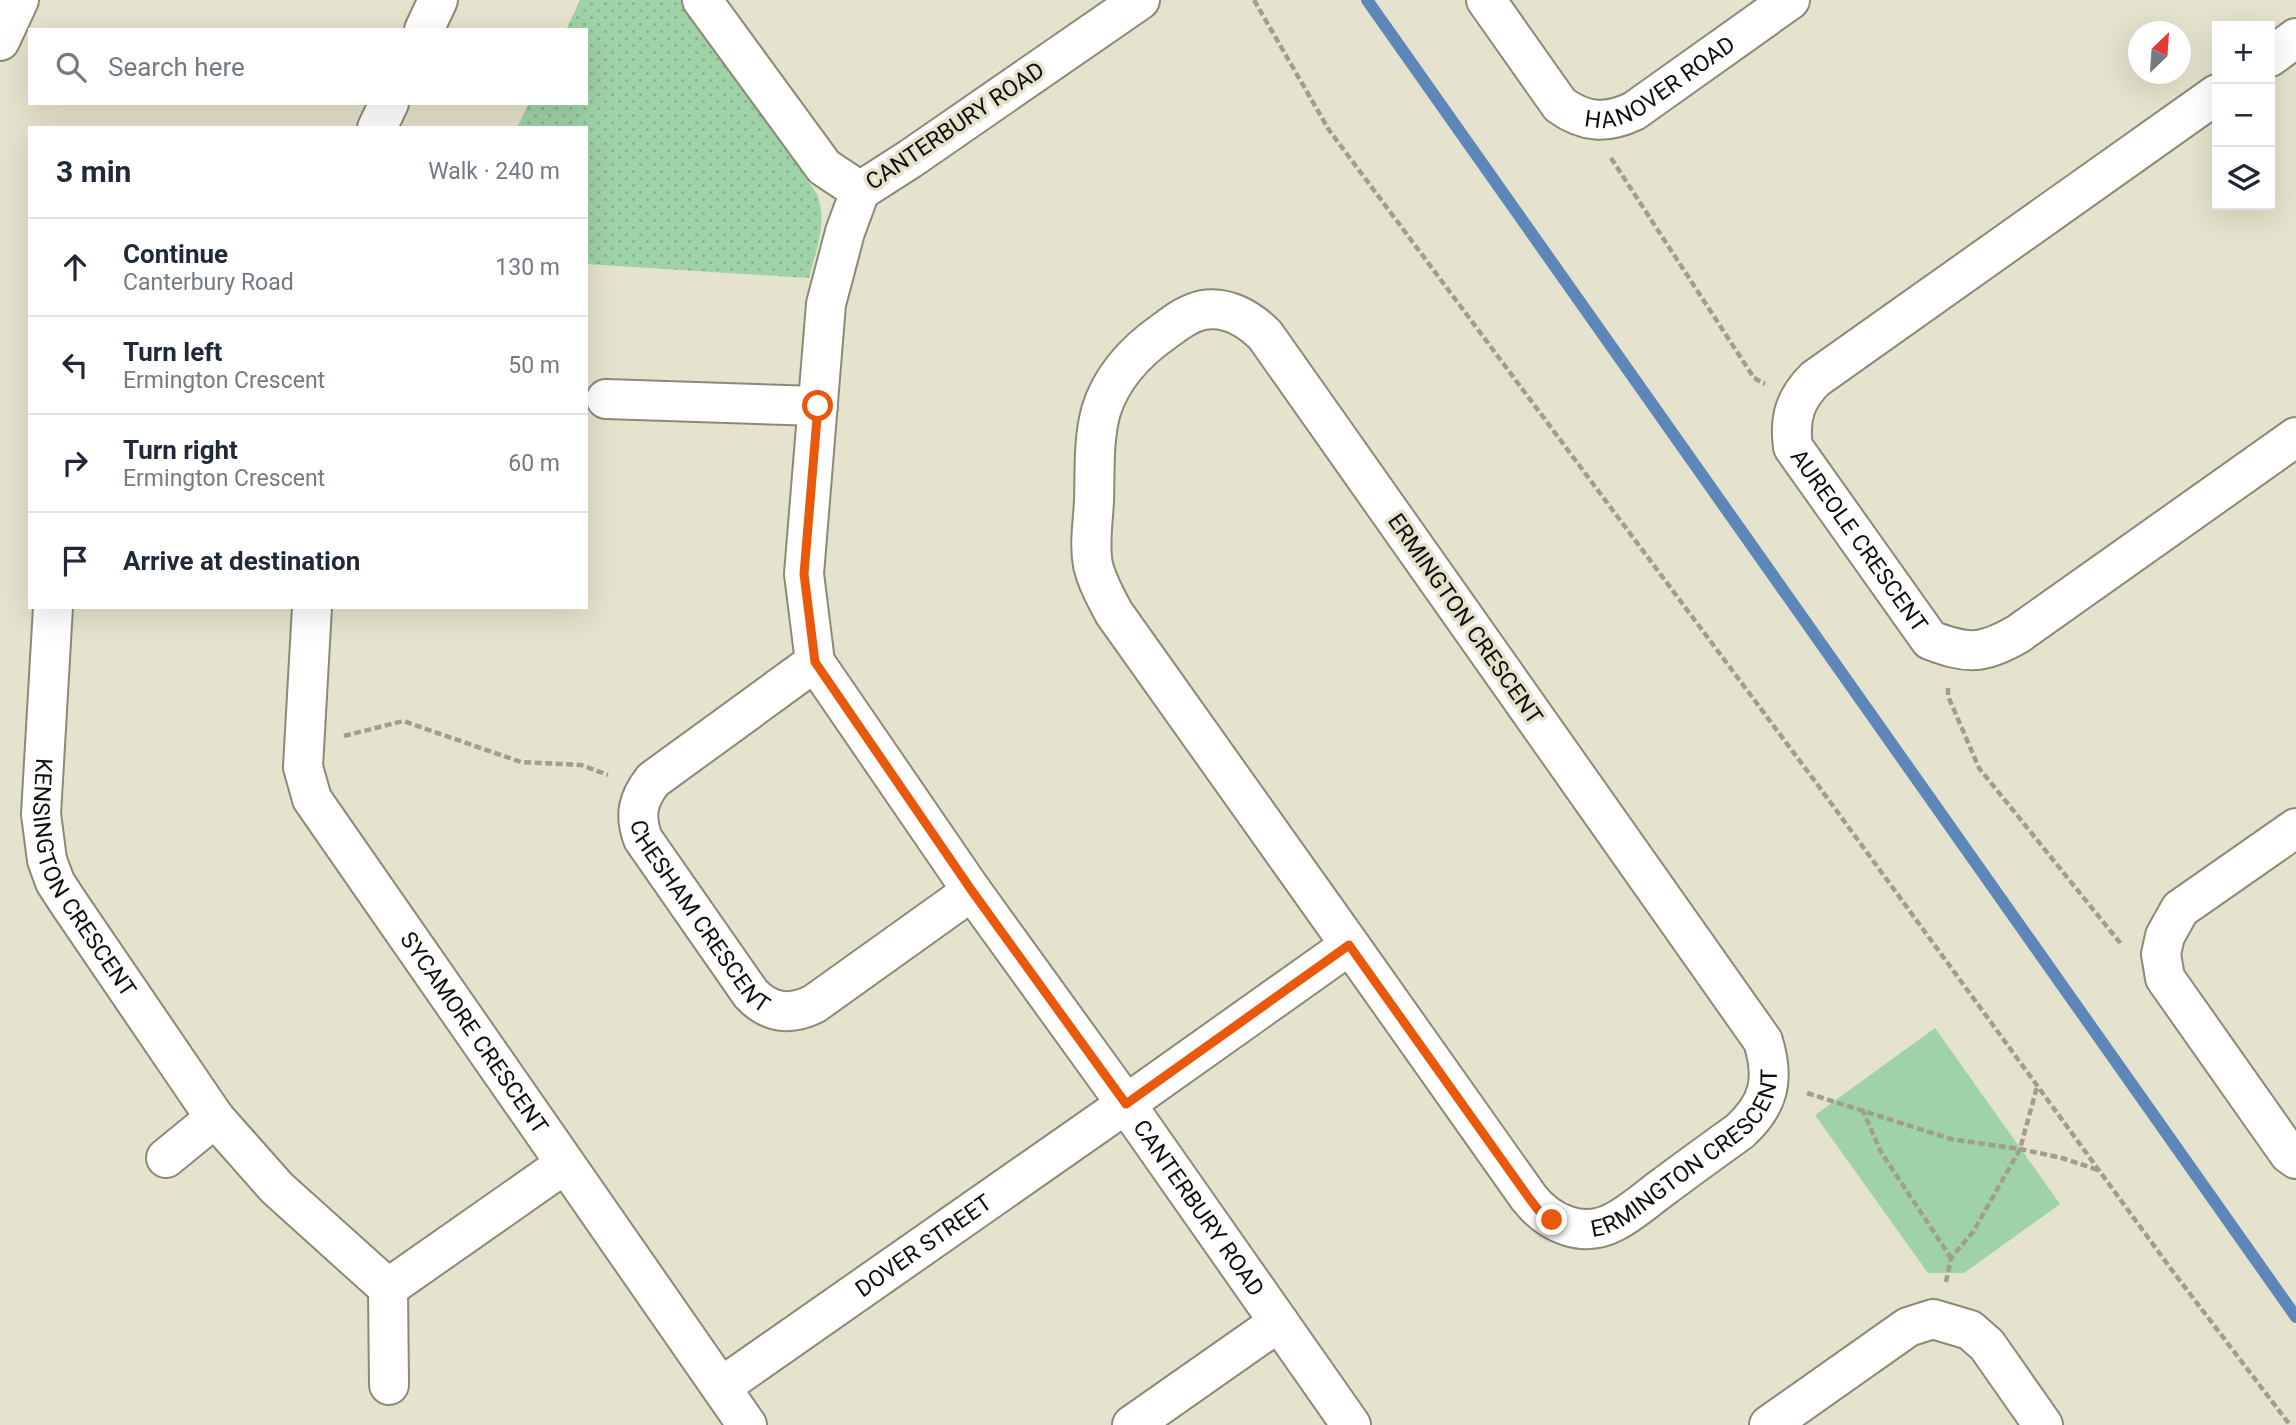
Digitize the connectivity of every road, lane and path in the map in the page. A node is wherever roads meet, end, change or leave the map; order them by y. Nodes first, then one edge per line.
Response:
1 (19, 0) edge
2 (438, 0) edge
3 (702, 0) edge
4 (1140, 0) edge
5 (1254, 0) edge
6 (1486, 0) edge
7 (1790, 0) edge
8 (425, 28) edge
9 (2296, 38) edge
10 (0, 40) edge
11 (2275, 53) edge
12 (2212, 98) edge
13 (388, 105) edge
14 (1604, 121) junction
15 (378, 126) edge
16 (860, 191) junction
17 (606, 399) dead end
18 (1797, 401) junction
19 (818, 406) junction
20 (2296, 437) edge
21 (53, 609) edge
22 (312, 609) edge
23 (1950, 648) junction
24 (815, 662) junction
25 (303, 750) junction
26 (653, 780) junction
27 (2296, 828) edge
28 (972, 891) junction
29 (1349, 945) junction
30 (2165, 978) junction
31 (1769, 1086) junction
32 (2038, 1086) junction
33 (1126, 1104) junction
34 (1862, 1109) junction
35 (215, 1118) junction
36 (2020, 1149) junction
37 (166, 1158) dead end
38 (2296, 1159) edge
39 (565, 1164) junction
40 (2098, 1170) junction
41 (1951, 1258) junction
42 (388, 1288) junction
43 (1933, 1319) junction
44 (1279, 1322) junction
45 (389, 1385) dead end
46 (721, 1387) junction
47 (747, 1425) edge
48 (1132, 1425) edge
49 (1351, 1425) edge
50 (1769, 1425) edge
51 (2043, 1425) edge
52 (2290, 1425) edge

1 - 10 street
2 - 8 street
3 - 16 street
4 - 16 street, CANTERBURY ROAD
5 - 32 path
6 - 14 street, HANOVER ROAD
7 - 14 street, HANOVER ROAD
9 - 11 street
12 - 18 street
13 - 15 street
14 - 18 path
16 - 19 street, CANTERBURY ROAD
17 - 19 street
18 - 23 street, AUREOLE CRESCENT
19 - 24 street, CANTERBURY ROAD
20 - 23 street, AUREOLE CRESCENT
21 - 35 street, KENSINGTON CRESCENT
22 - 25 street, SYCAMORE CRESCENT
23 - 30 path
24 - 26 street, CHESHAM CRESCENT
24 - 28 street, CANTERBURY ROAD
25 - 26 path
25 - 39 street, SYCAMORE CRESCENT
26 - 28 street, CHESHAM CRESCENT
27 - 30 street
28 - 33 street, CANTERBURY ROAD
29 - 31 street, ERMINGTON CRESCENT
29 - 31 street, ERMINGTON CRESCENT
29 - 33 street
30 - 38 street
31 - 34 path
32 - 36 path
32 - 40 path
33 - 44 street, CANTERBURY ROAD
33 - 46 street, DOVER STREET
34 - 36 path
34 - 41 path
35 - 37 street
35 - 42 street, KENSINGTON CRESCENT
36 - 40 path
36 - 41 path
39 - 42 street
39 - 46 street, SYCAMORE CRESCENT
40 - 52 path
41 - 43 path
42 - 45 street
43 - 50 street
43 - 51 street
44 - 48 street
44 - 49 street, CANTERBURY ROAD
46 - 47 street, SYCAMORE CRESCENT

